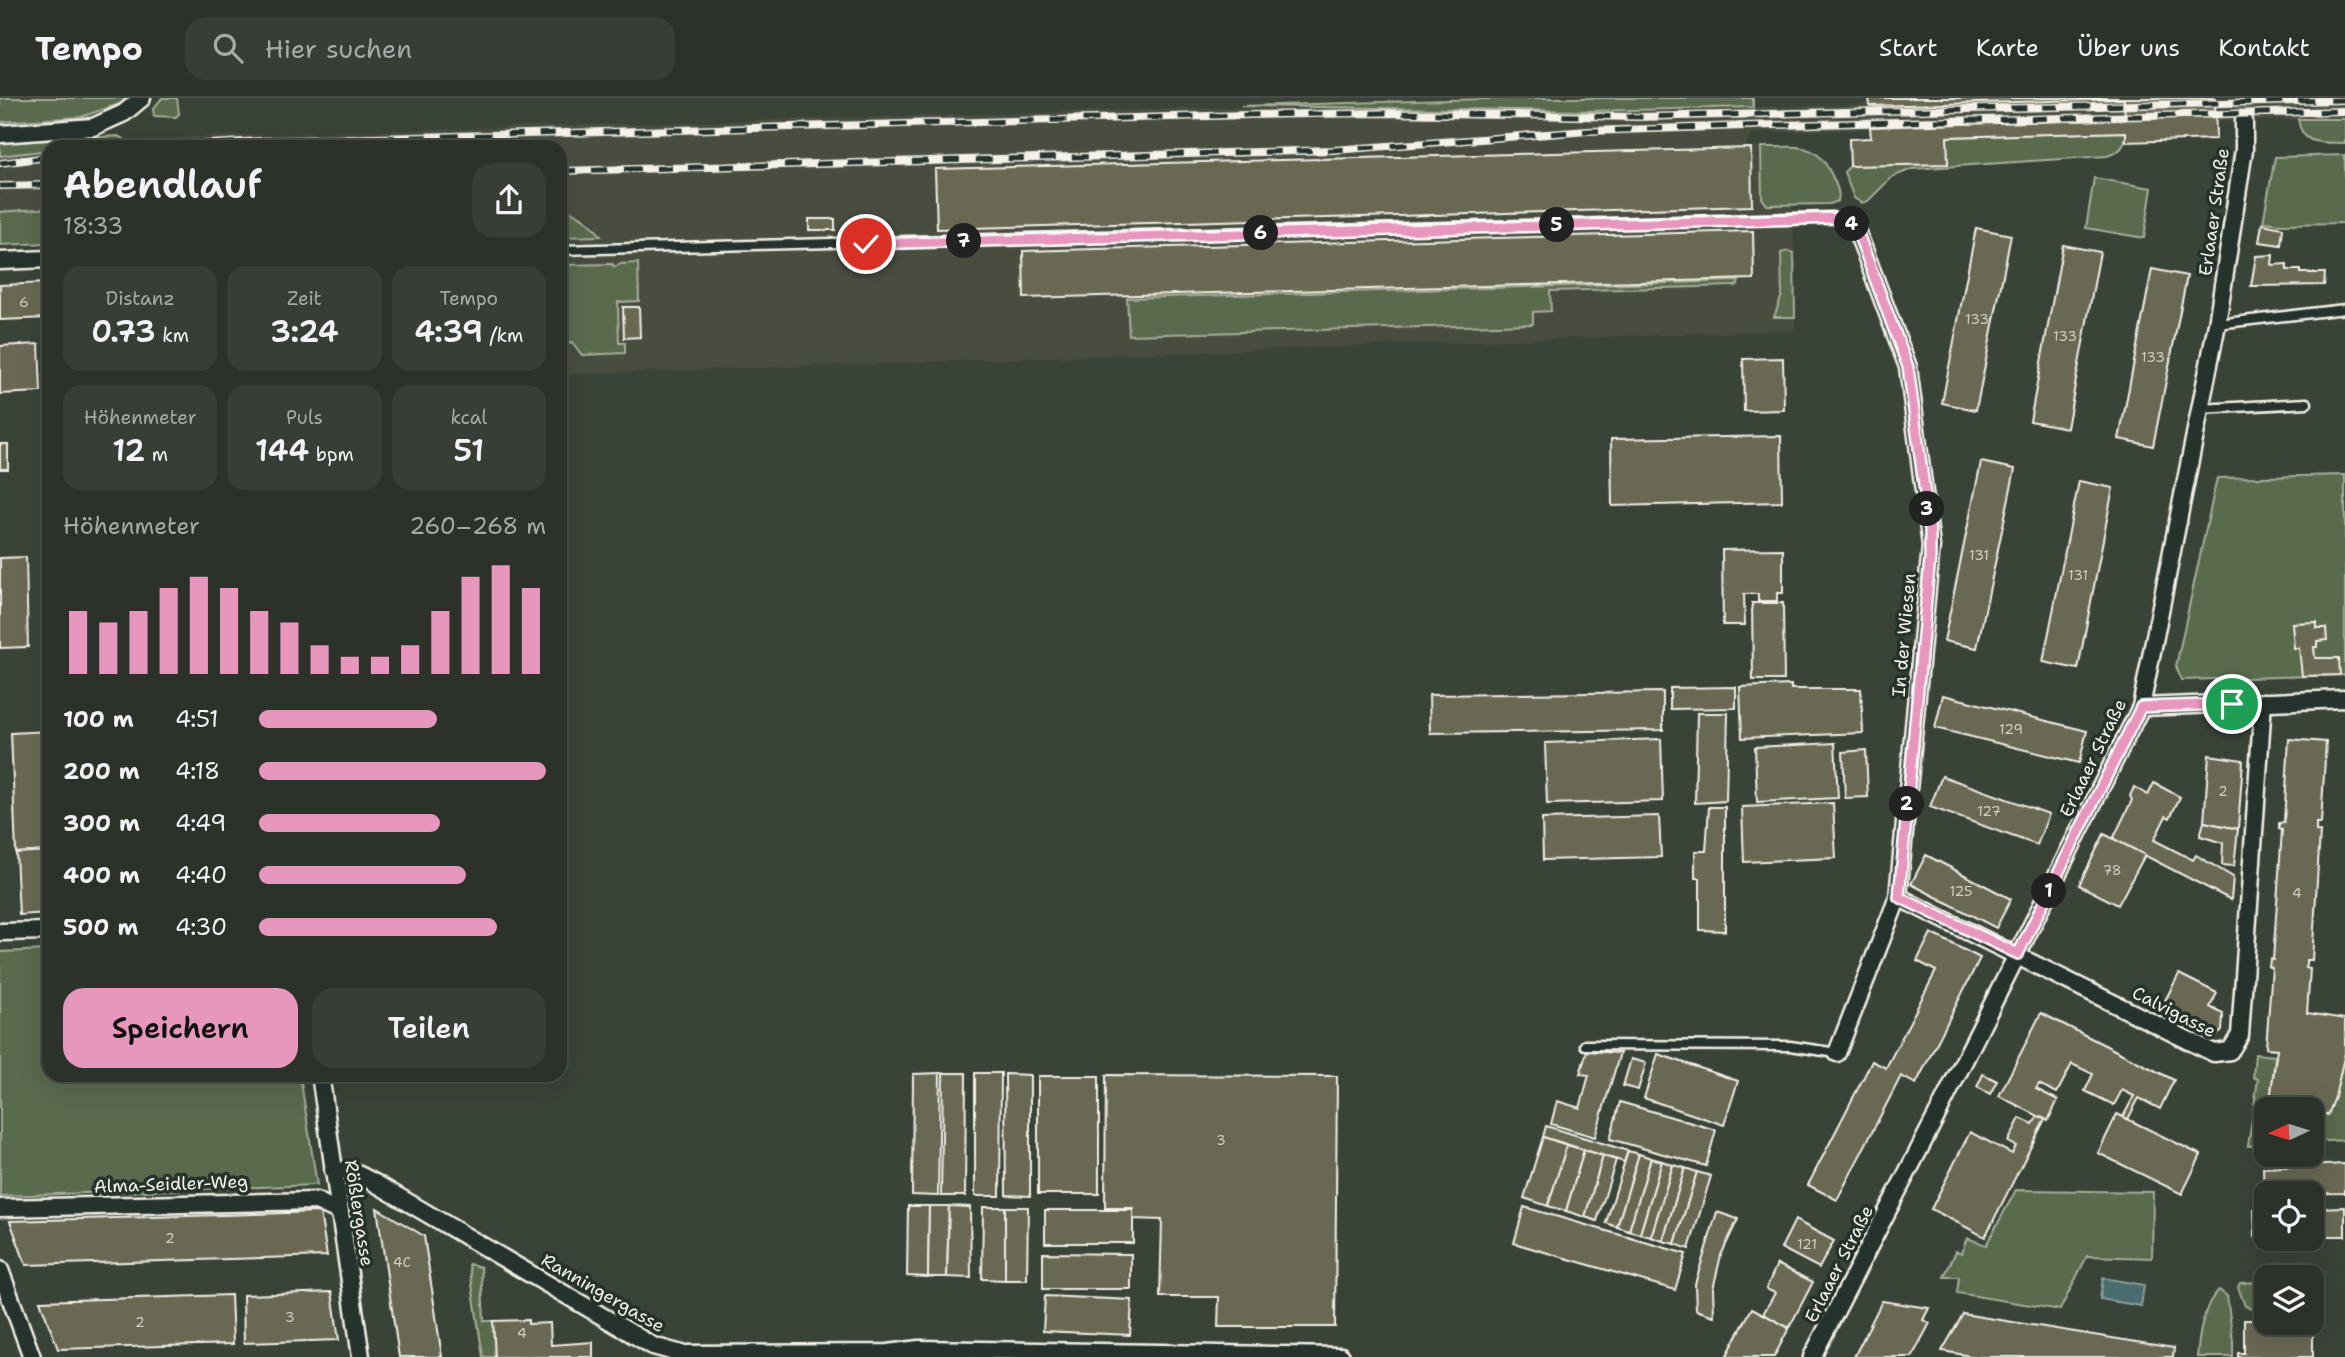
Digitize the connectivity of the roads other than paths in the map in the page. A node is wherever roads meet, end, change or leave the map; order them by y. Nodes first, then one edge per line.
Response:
1 (142, 98) edge
2 (2244, 121) tunnel mouth
3 (0, 134) edge
4 (1849, 221) joint
5 (567, 250) edge
6 (42, 259) edge
7 (0, 261) edge
8 (2345, 309) edge
9 (2217, 324) junction
10 (2307, 403) dead end
11 (2200, 409) junction
12 (2345, 699) edge
13 (2263, 702) junction
14 (2141, 707) junction
15 (1899, 897) junction
16 (42, 931) edge
17 (0, 932) edge
18 (2018, 954) junction
19 (1585, 1045) dead end
20 (1837, 1053) joint
21 (321, 1082) edge
22 (333, 1170) junction
23 (0, 1208) edge
24 (340, 1212) junction
25 (0, 1270) edge
26 (1341, 1356) edge
27 (32, 1357) edge
28 (361, 1357) edge
29 (1812, 1357) edge

1 - 3 street
2 - 9 street, Erlaaer Straße
4 - 5 lane
4 - 15 street, In der Wiesen
6 - 7 street
8 - 9 lane
9 - 11 street, Erlaaer Straße
10 - 11 lane
11 - 14 street, Erlaaer Straße
12 - 13 street
13 - 14 street
13 - 18 street, Calvigasse
14 - 18 street, Erlaaer Straße
15 - 18 street, Calvigasse
15 - 20 street, In der Wiesen
16 - 17 street
18 - 29 street, Erlaaer Straße
19 - 20 lane
21 - 22 street, Rößlergasse
22 - 24 street, Rößlergasse
22 - 26 street, Ranningergasse
23 - 24 street, Alma-Seidler-Weg
24 - 28 street, Rößlergasse
25 - 27 street

